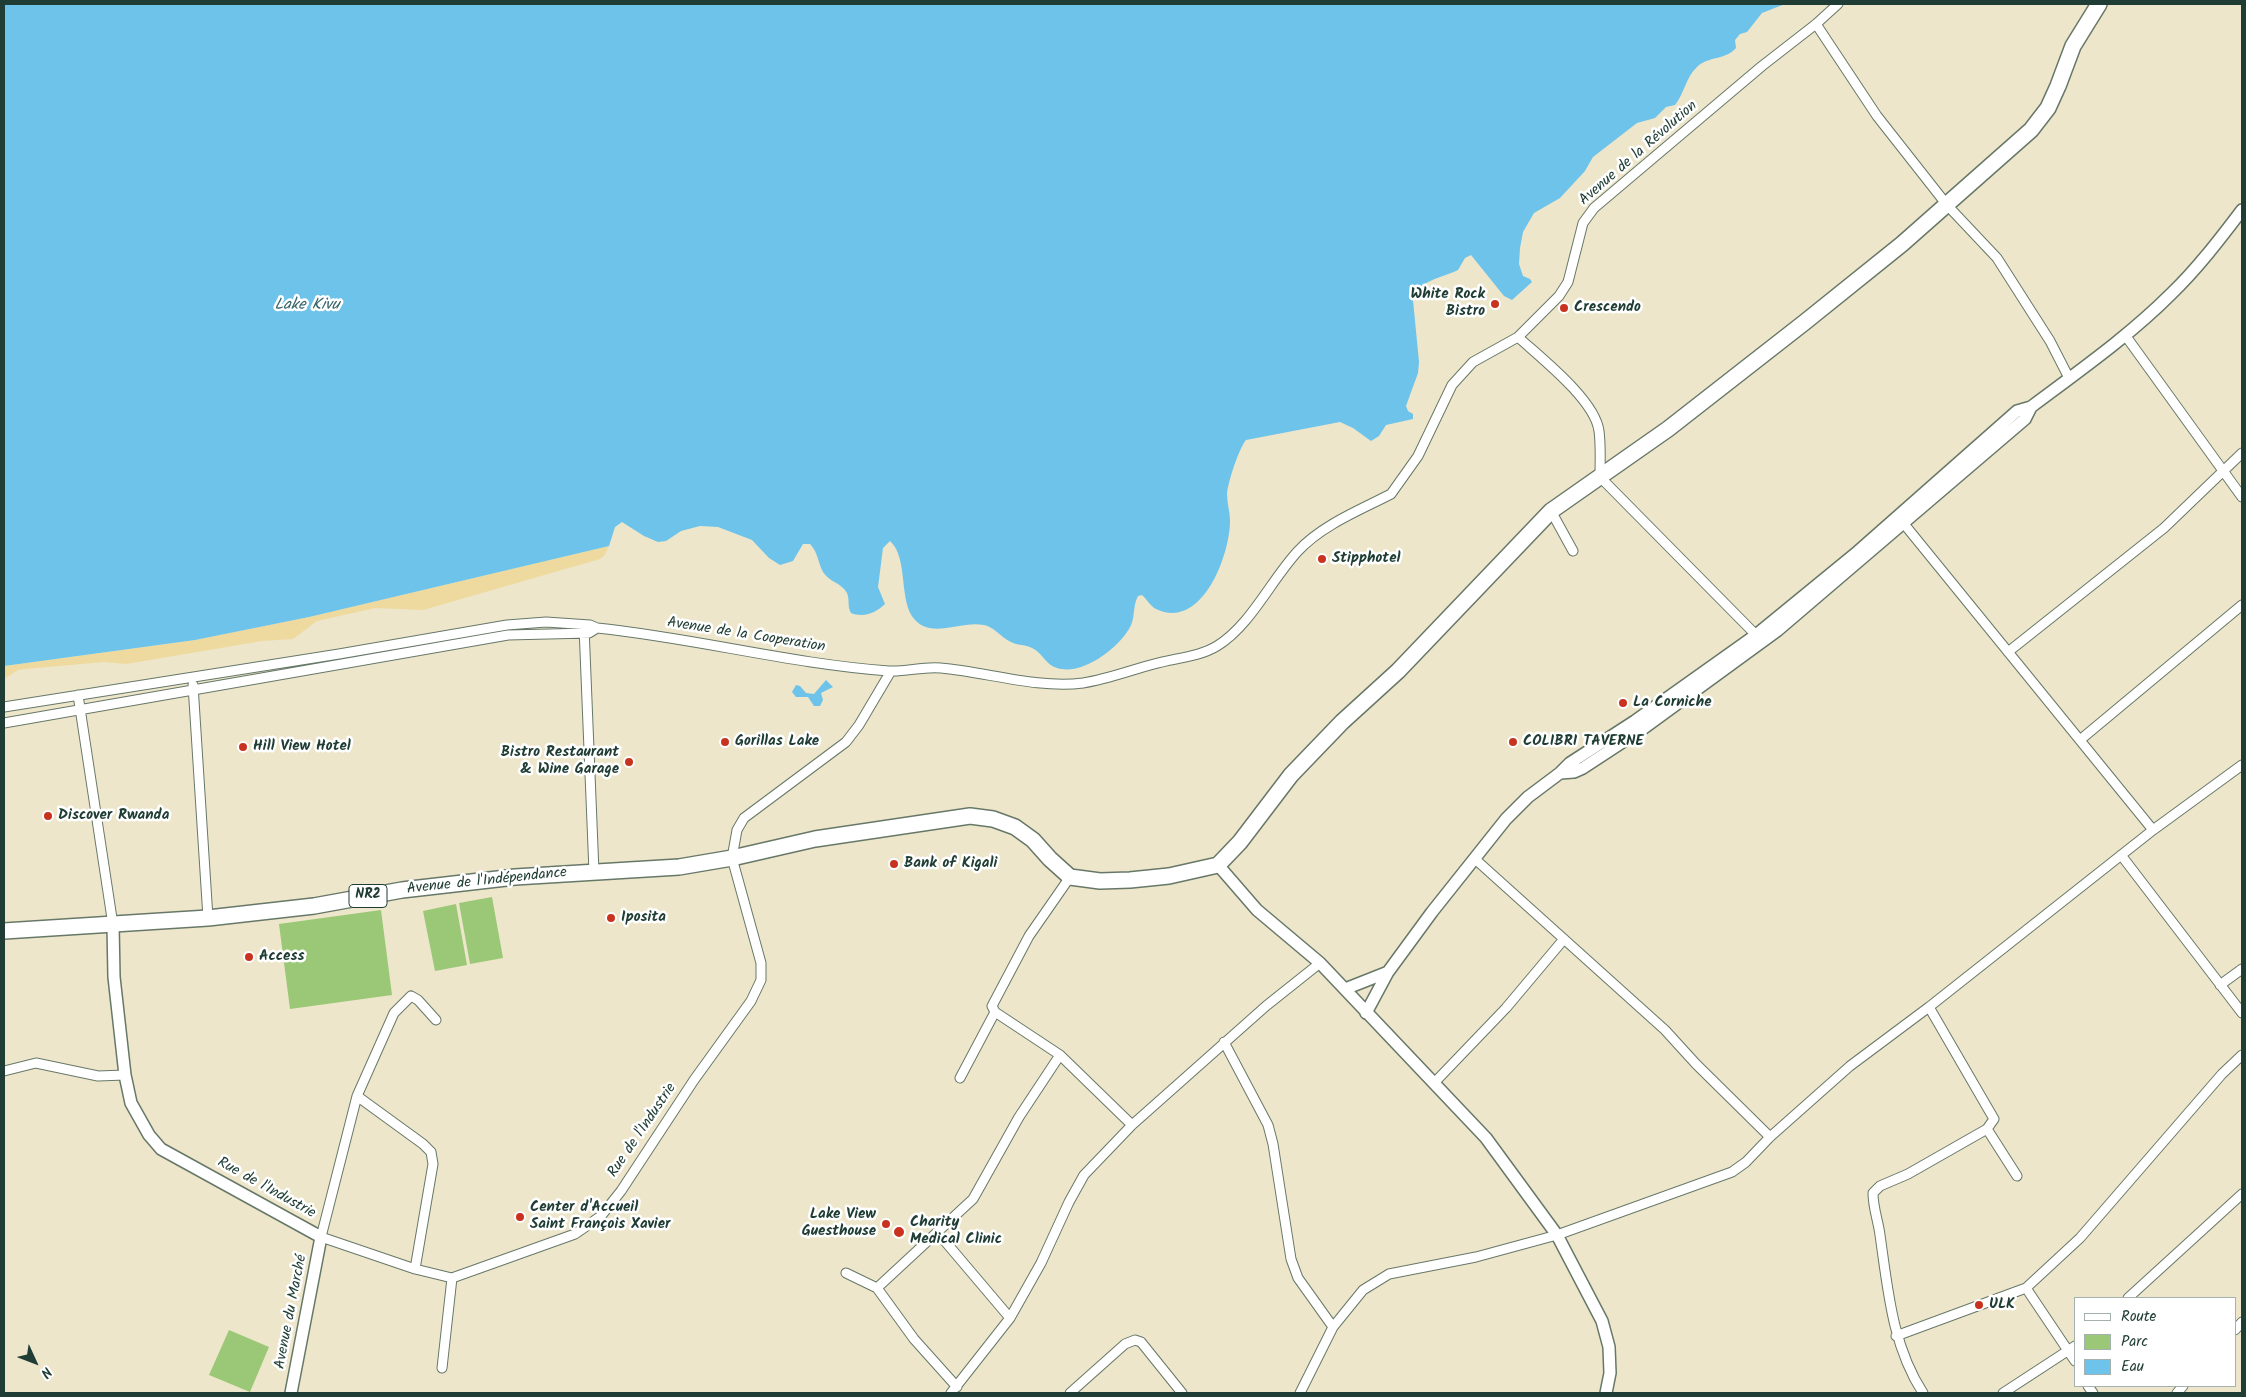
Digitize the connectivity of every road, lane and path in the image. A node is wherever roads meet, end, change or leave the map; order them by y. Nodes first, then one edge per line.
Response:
1 (1838, 4) edge
2 (2099, 4) edge
3 (1816, 24) junction
4 (1947, 205) junction
5 (2242, 210) edge
6 (2125, 334) junction
7 (1518, 337) junction
8 (2069, 378) junction
9 (2242, 453) edge
10 (2223, 472) junction
11 (1600, 477) junction
12 (2242, 497) edge
13 (1551, 511) junction
14 (1901, 520) junction
15 (1573, 551) dead end
16 (2242, 605) edge
17 (546, 622) junction
18 (507, 624) junction
19 (584, 629) junction
20 (546, 632) junction
21 (508, 634) junction
22 (1760, 639) junction
23 (422, 640) junction
24 (424, 650) junction
25 (2008, 652) junction
26 (339, 654) junction
27 (340, 665) junction
28 (891, 671) junction
29 (192, 677) junction
30 (193, 690) junction
31 (78, 694) junction
32 (4, 707) edge
33 (81, 710) junction
34 (4, 723) edge
35 (2080, 740) junction
36 (2242, 765) edge
37 (2153, 830) junction
38 (2122, 855) junction
39 (732, 858) junction
40 (1475, 859) junction
41 (1218, 865) junction
42 (594, 872) junction
43 (1070, 877) junction
44 (208, 918) junction
45 (113, 925) junction
46 (4, 931) edge
47 (1564, 939) junction
48 (1320, 963) junction
49 (2242, 969) edge
50 (1388, 972) junction
51 (2220, 985) junction
52 (1345, 989) junction
53 (1929, 1007) junction
54 (995, 1012) junction
55 (1366, 1013) junction
56 (2242, 1013) edge
57 (436, 1020) dead end
58 (1224, 1042) junction
59 (2242, 1054) edge
60 (1060, 1055) junction
61 (4, 1070) edge
62 (124, 1075) junction
63 (960, 1078) dead end
64 (1435, 1082) junction
65 (356, 1096) junction
66 (1132, 1125) junction
67 (1987, 1129) junction
68 (1770, 1137) junction
69 (2017, 1176) dead end
70 (2242, 1194) edge
71 (938, 1233) junction
72 (1557, 1235) junction
73 (321, 1237) junction
74 (415, 1269) junction
75 (846, 1273) dead end
76 (452, 1278) junction
77 (877, 1288) junction
78 (2026, 1288) junction
79 (2129, 1297) edge
80 (1010, 1318) junction
81 (1333, 1327) junction
82 (1896, 1336) junction
83 (2072, 1349) edge
84 (442, 1368) dead end
85 (954, 1390) edge
86 (1178, 1392) edge
87 (291, 1393) edge
88 (1070, 1393) edge
89 (1300, 1393) edge
90 (1606, 1393) edge
91 (1922, 1393) edge
92 (2003, 1393) edge

1 - 3 street, Avenue de la Révolution
2 - 4 highway
3 - 4 street
3 - 7 street, Avenue de la Révolution
4 - 8 street
4 - 11 highway
5 - 6 street
6 - 8 street
6 - 10 street
7 - 11 street
7 - 28 street, Avenue de la Révolution
8 - 14 street
9 - 10 street
10 - 12 street
10 - 25 street
11 - 13 highway
11 - 22 street
13 - 15 street
13 - 41 highway
14 - 22 street
14 - 25 street
16 - 35 street
17 - 18 street
17 - 19 street
17 - 20 street
18 - 21 street
18 - 23 street
19 - 20 street
19 - 28 street, Avenue de la Cooperation
19 - 42 street
20 - 21 street
21 - 24 street
22 - 40 street
23 - 24 street
23 - 26 street
24 - 27 street
25 - 35 street
26 - 27 street
26 - 29 street
27 - 30 street
28 - 39 street, Rue de l'Industrie
29 - 30 street
29 - 31 street
30 - 33 street
30 - 44 street
31 - 32 street
31 - 33 street
33 - 34 street
33 - 45 street
35 - 37 street
36 - 37 street
37 - 38 street
38 - 51 street
38 - 53 street
39 - 42 highway, Avenue de l'Indépendance / NR2
39 - 43 highway, Avenue de l'Indépendance
39 - 76 street, Rue de l'Industrie
40 - 47 street
40 - 50 street
41 - 43 highway
41 - 48 street
42 - 44 highway, Avenue de l'Indépendance / NR2
43 - 54 street
44 - 45 highway, Avenue de l'Indépendance / NR2
45 - 46 highway, Avenue de l'Indépendance / NR2
45 - 62 street, Rue de l'Industrie
47 - 64 street
47 - 68 street
48 - 52 street
48 - 58 street
49 - 51 street
50 - 52 street
50 - 55 street
51 - 56 street
52 - 55 street
53 - 67 street
53 - 68 street
54 - 60 street
54 - 63 street
55 - 64 street
57 - 65 street
58 - 66 street
58 - 81 street
59 - 78 street
60 - 66 street
60 - 71 street
61 - 62 street
62 - 73 street, Rue de l'Industrie
64 - 72 street
65 - 73 street
65 - 74 street
66 - 80 street
67 - 69 street
67 - 82 street
68 - 72 street
70 - 79 street
71 - 77 street
71 - 80 street
72 - 81 street
72 - 90 street
73 - 74 street, Rue de l'Industrie
73 - 87 street, Avenue du Marché
74 - 76 street, Rue de l'Industrie
75 - 77 street
76 - 84 street
77 - 85 street
78 - 82 street
78 - 83 street
80 - 85 street
81 - 89 street
82 - 91 street
83 - 92 street
86 - 88 street

